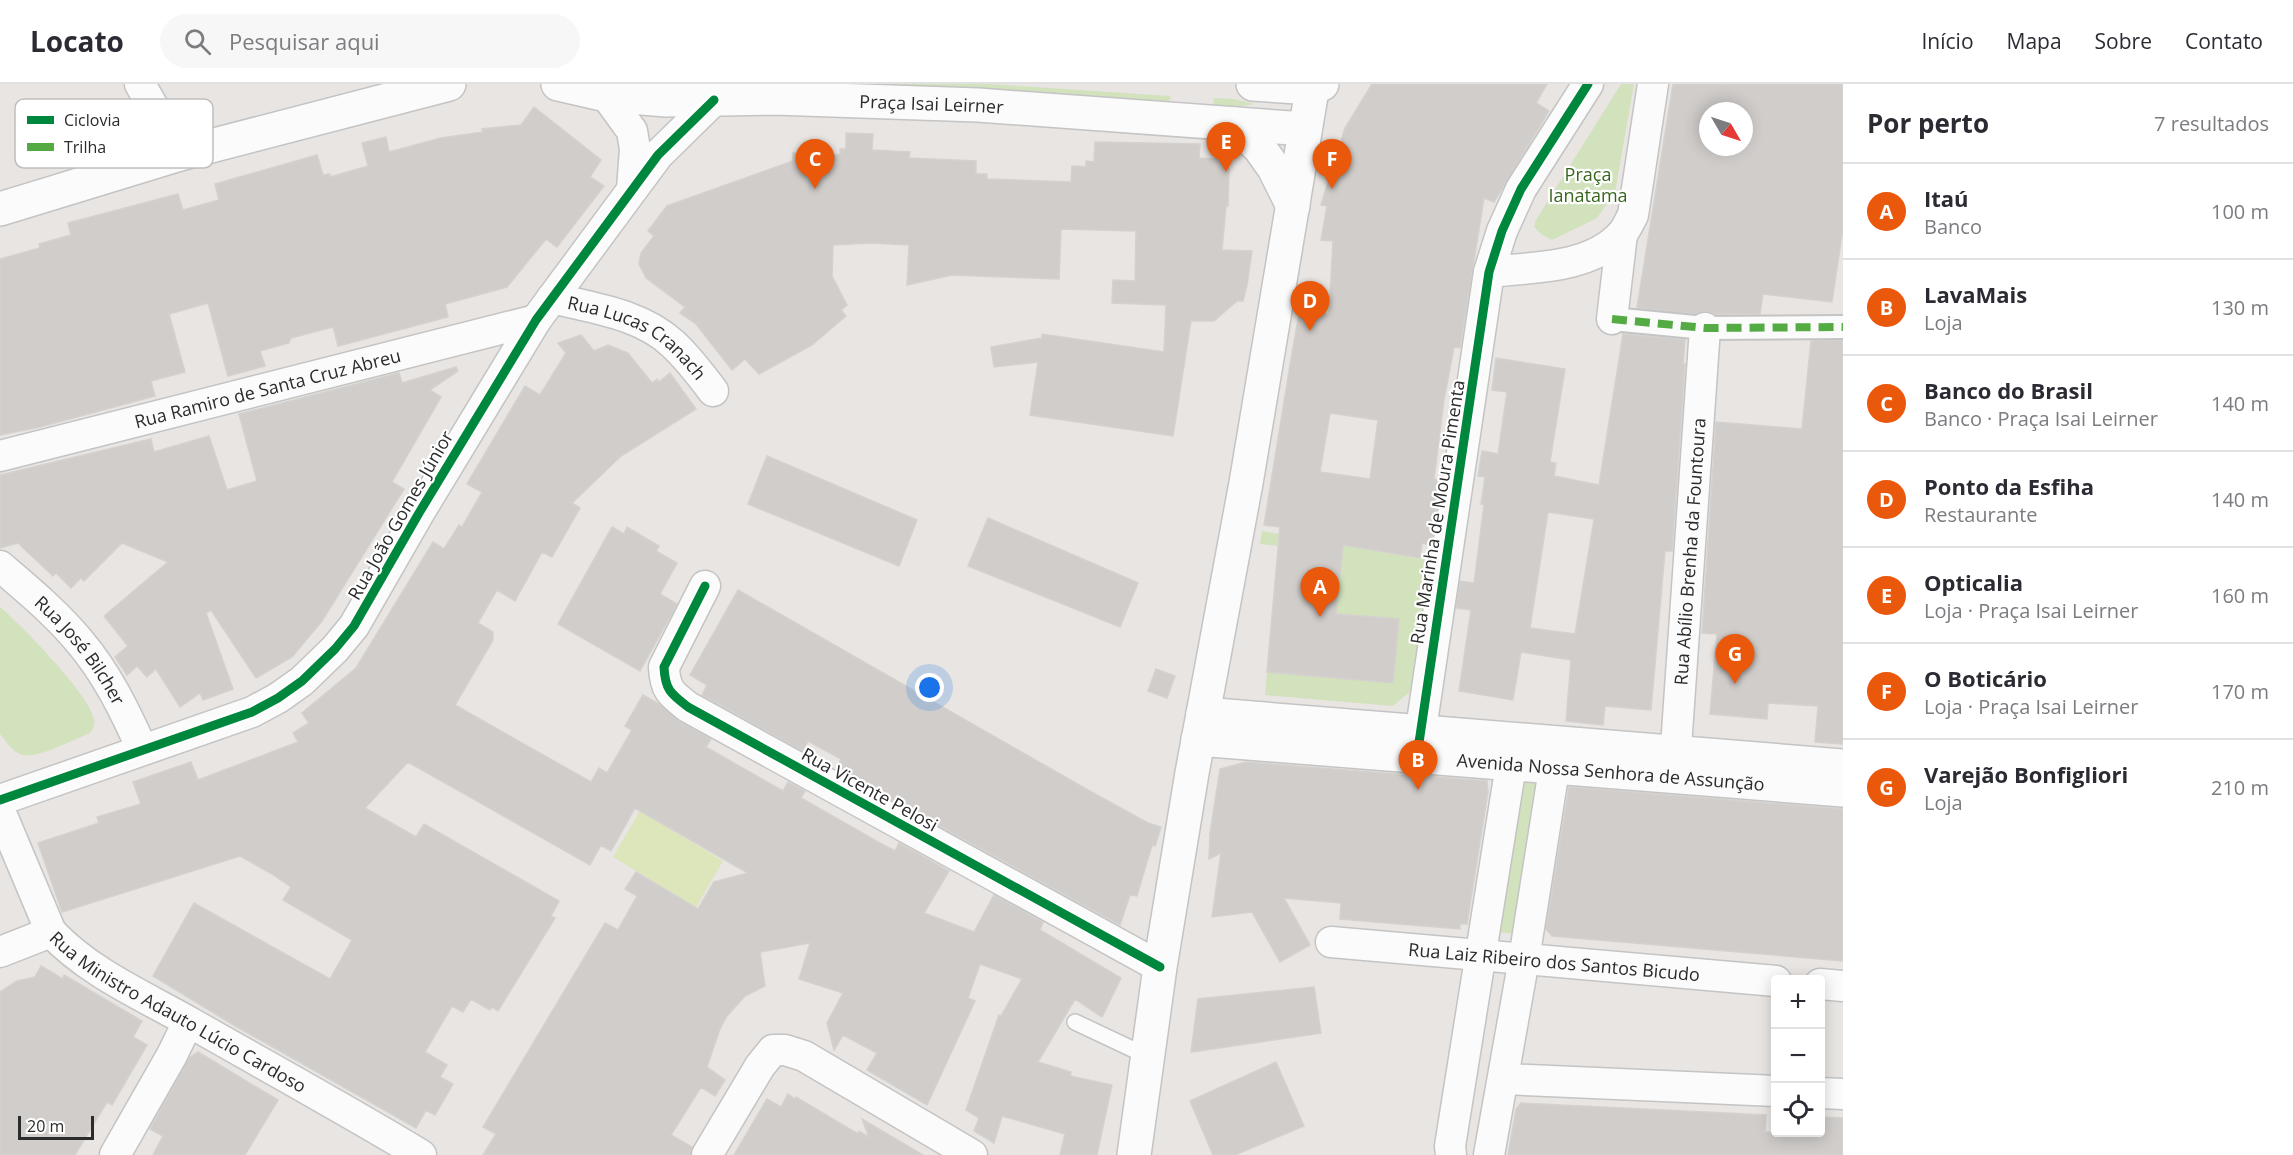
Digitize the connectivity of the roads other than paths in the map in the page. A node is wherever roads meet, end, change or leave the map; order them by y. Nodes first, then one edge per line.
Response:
1 (140, 84) edge
2 (449, 84) edge
3 (558, 84) edge
4 (1253, 84) edge
5 (1588, 84) edge
6 (1653, 84) edge
7 (1316, 85) edge
8 (603, 89) edge
9 (775, 91) edge
10 (378, 93) edge
11 (149, 99) edge
12 (714, 100) junction
13 (1235, 124) junction
14 (1305, 129) junction
15 (213, 144) edge
16 (134, 168) edge
17 (632, 189) junction
18 (1293, 206) junction
19 (0, 209) edge
20 (1622, 234) junction
21 (1489, 272) junction
22 (544, 309) junction
23 (1612, 319) joint
24 (1843, 327) edge
25 (1705, 328) junction
26 (713, 391) dead end
27 (0, 456) edge
28 (0, 566) edge
29 (705, 586) dead end
30 (1201, 726) junction
31 (1419, 744) junction
32 (142, 749) junction
33 (1513, 751) junction
34 (1557, 755) junction
35 (1675, 764) junction
36 (1843, 766) edge
37 (1843, 789) edge
38 (0, 800) edge
39 (0, 811) edge
40 (51, 932) junction
41 (1331, 942) dead end
42 (0, 952) edge
43 (1481, 955) junction
44 (1524, 959) junction
45 (1160, 967) junction
46 (1771, 981) edge
47 (1825, 984) edge
48 (1843, 986) edge
49 (188, 1022) junction
50 (1075, 1022) dead end
51 (1147, 1056) junction
52 (1504, 1079) junction
53 (1771, 1091) edge
54 (1825, 1094) edge
55 (1843, 1094) edge
56 (410, 1152) edge
57 (115, 1155) edge
58 (707, 1155) edge
59 (972, 1155) edge
60 (1134, 1155) edge
61 (1451, 1155) edge
62 (1489, 1155) edge

1 - 11 street
2 - 10 main road
3 - 8 main road, Praça Isai Leirner
4 - 7 main road
5 - 21 street, Rua Marinha de Moura Pimenta
6 - 20 street
7 - 14 main road
8 - 12 main road, Praça Isai Leirner
8 - 17 street
9 - 12 main road, Praça Isai Leirner
9 - 13 main road, Praça Isai Leirner
10 - 15 main road
12 - 17 street, Rua João Gomes Júnior
13 - 14 main road, Praça Isai Leirner
13 - 18 main road
14 - 18 main road
16 - 19 main road
17 - 22 street, Rua João Gomes Júnior
18 - 30 main road
20 - 21 street
20 - 23 street
21 - 31 street, Rua Marinha de Moura Pimenta
22 - 26 street, Rua Lucas Cranach
22 - 27 street, Rua Ramiro de Santa Cruz Abreu
22 - 32 street, Rua João Gomes Júnior
23 - 25 street
24 - 25 street
25 - 35 street, Rua Abílio Brenha da Fountoura
28 - 32 street, Rua José Bilcher
29 - 45 street, Rua Vicente Pelosi
30 - 31 main road, Avenida Nossa Senhora de Assunção
30 - 45 main road
31 - 33 main road, Avenida Nossa Senhora de Assunção
32 - 38 street, Rua João Gomes Júnior
33 - 34 main road, Avenida Nossa Senhora de Assunção
33 - 43 street
34 - 35 main road, Avenida Nossa Senhora de Assunção
34 - 44 street
35 - 36 main road, Avenida Nossa Senhora de Assunção
35 - 37 main road, Avenida Nossa Senhora de Assunção
39 - 40 street, Rua Ministro Adauto Lúcio Cardoso
40 - 42 street
40 - 49 street, Rua Ministro Adauto Lúcio Cardoso
41 - 43 street, Rua Laiz Ribeiro dos Santos Bicudo
43 - 44 street, Rua Laiz Ribeiro dos Santos Bicudo
43 - 61 street
44 - 46 street, Rua Laiz Ribeiro dos Santos Bicudo
44 - 52 street
45 - 51 main road
47 - 48 street
49 - 56 street, Rua Ministro Adauto Lúcio Cardoso
49 - 57 street
50 - 51 lane
51 - 60 main road
52 - 53 street
52 - 62 street
54 - 55 street
58 - 59 street

